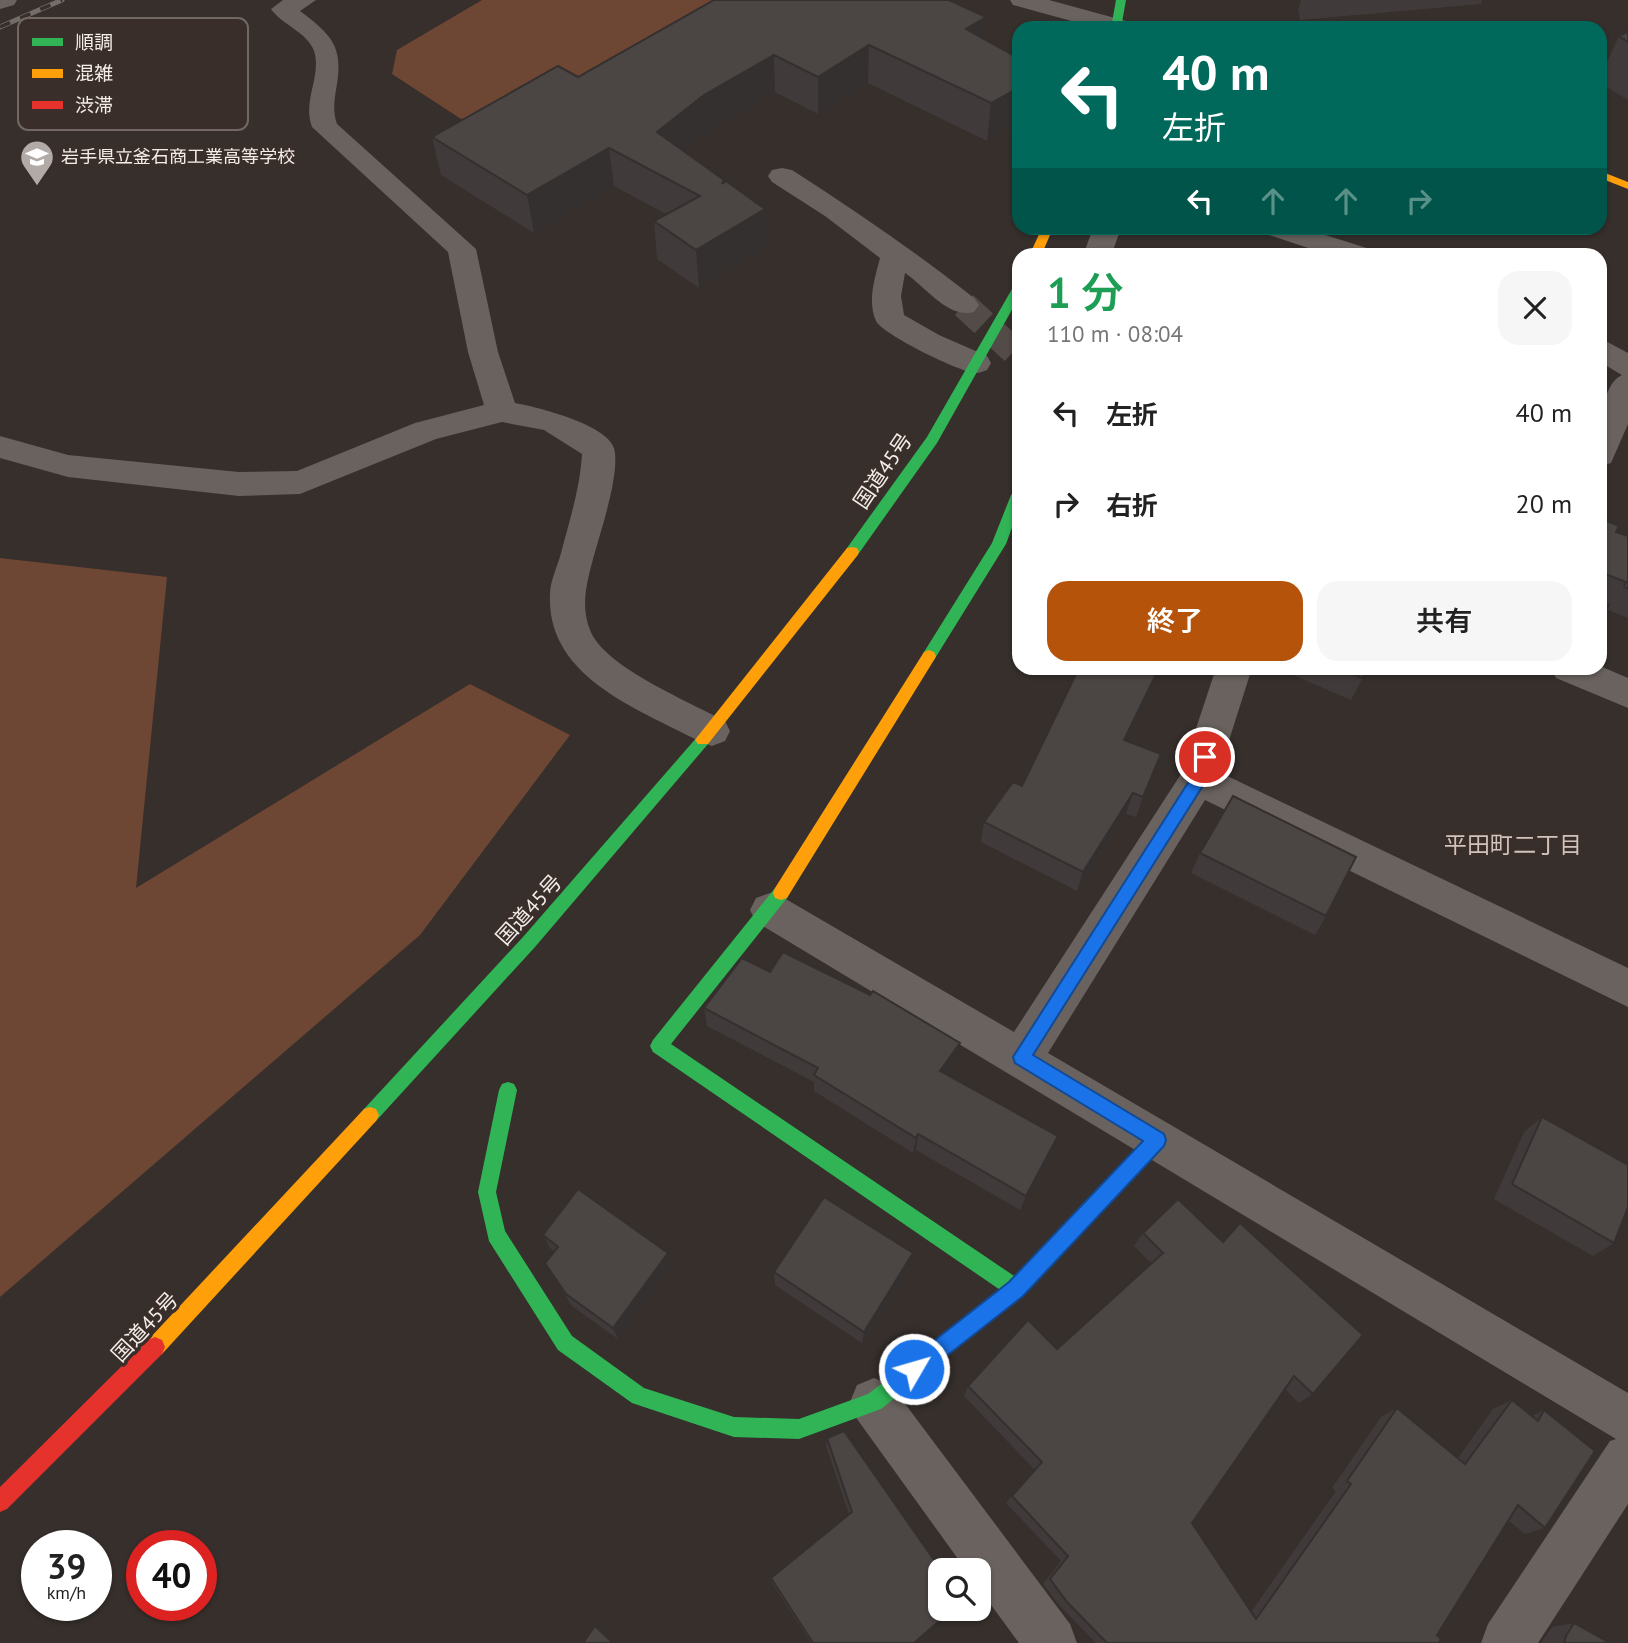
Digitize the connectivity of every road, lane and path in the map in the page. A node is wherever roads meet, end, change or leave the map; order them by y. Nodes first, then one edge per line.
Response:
1 (304, 0) edge
2 (1022, 0) edge
3 (1121, 0) edge
4 (1097, 21) edge
5 (1119, 21) edge
6 (782, 176) dead end
7 (1607, 177) edge
8 (1628, 186) edge
9 (1298, 235) edge
10 (1338, 248) edge
11 (895, 255) junction
12 (1012, 300) edge
13 (964, 305) tunnel mouth
14 (1607, 353) edge
15 (976, 363) junction
16 (1628, 367) edge
17 (1628, 384) edge
18 (502, 411) junction
19 (1607, 437) edge
20 (0, 447) edge
21 (1012, 510) edge
22 (1232, 675) edge
23 (1585, 675) edge
24 (1628, 694) edge
25 (712, 731) junction
26 (1198, 779) junction
27 (770, 910) junction
28 (1628, 988) edge
29 (1021, 1057) junction
30 (509, 1090) dead end
31 (1157, 1140) junction
32 (1016, 1289) junction
33 (874, 1402) junction
34 (1628, 1420) edge
35 (1628, 1459) edge
36 (0, 1502) edge
37 (1032, 1635) edge
38 (1507, 1643) edge

1 - 18 street
2 - 4 street
3 - 5 main road
6 - 11 street
7 - 8 main road
9 - 10 street
11 - 13 street
11 - 15 street
12 - 15 main road, 国道45号
14 - 16 street
15 - 25 main road, 国道45号
17 - 19 street
18 - 20 street
18 - 25 street
21 - 27 main road
22 - 26 street
23 - 24 street
25 - 36 main road, 国道45号
26 - 28 street
26 - 29 street
27 - 29 street
27 - 32 main road
29 - 31 street
30 - 33 main road
31 - 32 main road
31 - 34 street
32 - 33 main road
33 - 37 street
35 - 38 street

